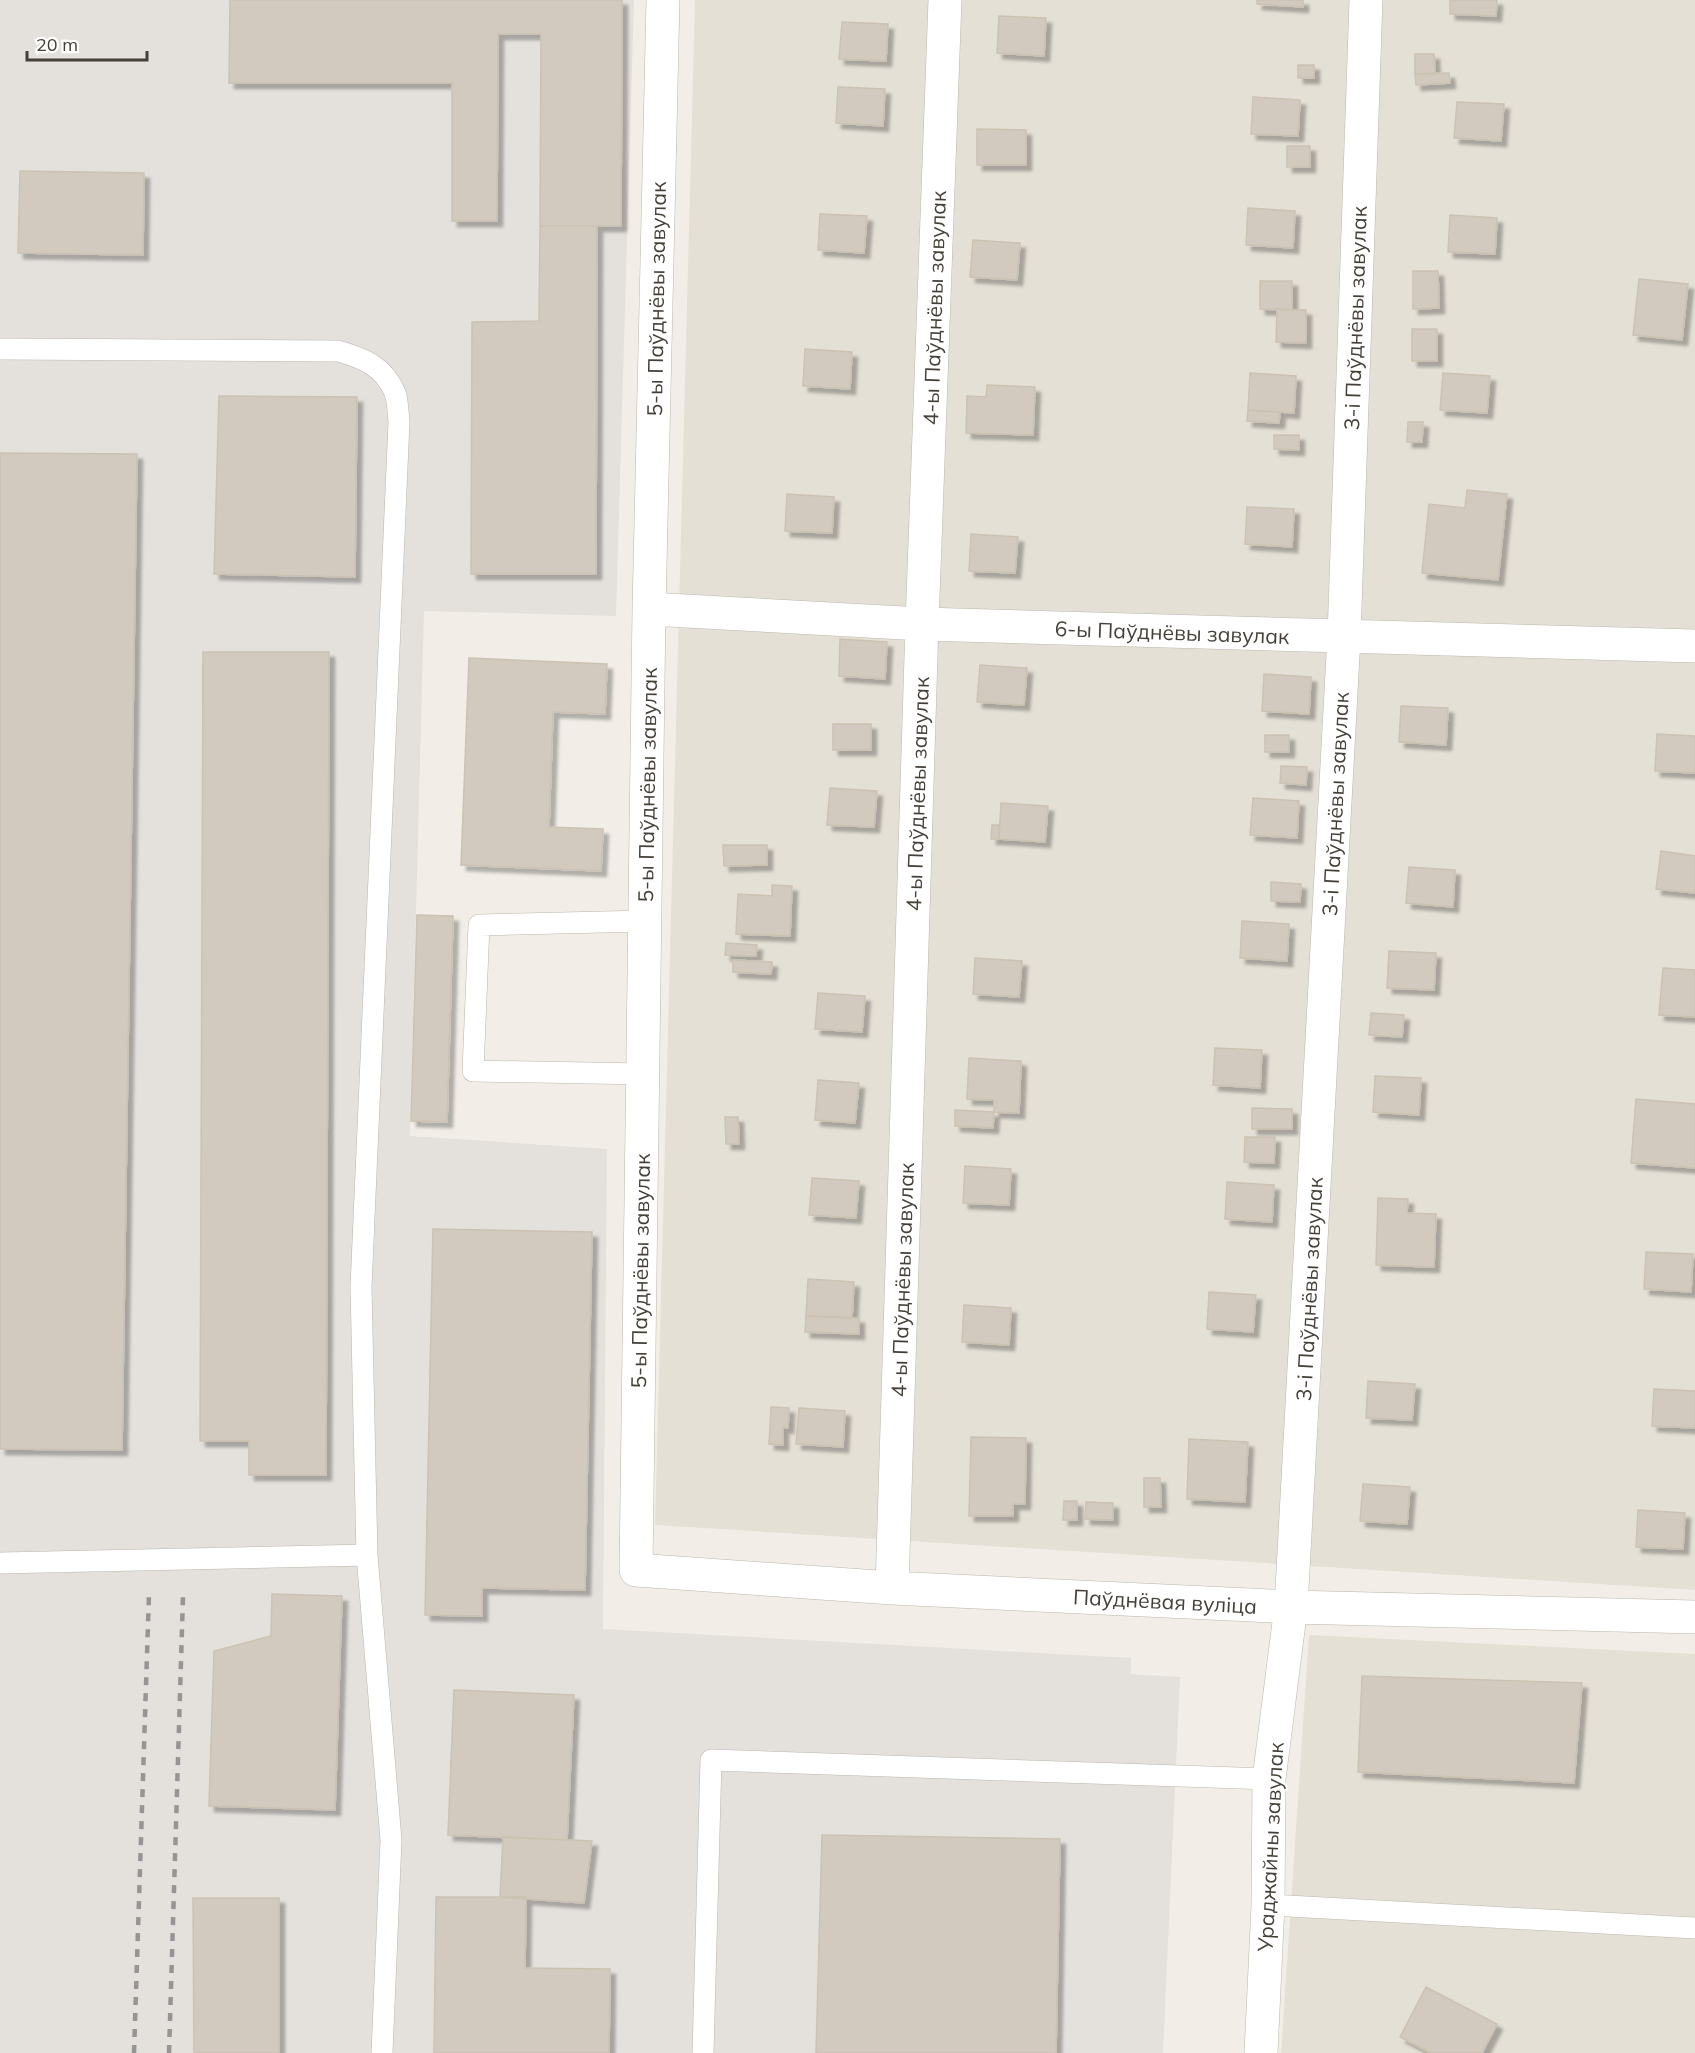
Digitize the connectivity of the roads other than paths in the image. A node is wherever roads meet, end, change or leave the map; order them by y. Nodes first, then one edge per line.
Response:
1 (663, 0) edge
2 (945, 0) edge
3 (1366, 0) edge
4 (0, 349) edge
5 (649, 609) junction
6 (922, 624) junction
7 (1344, 637) junction
8 (1695, 646) edge
9 (645, 921) junction
10 (643, 1074) junction
11 (367, 1555) junction
12 (0, 1563) edge
13 (636, 1570) joint
14 (892, 1588) junction
15 (1291, 1607) junction
16 (1695, 1617) edge
17 (1269, 1779) junction
18 (1268, 1905) junction
19 (1695, 1928) edge
20 (382, 2053) edge
21 (703, 2053) edge
22 (1261, 2053) edge

1 - 5 street, 5-ы Паўднёвы завулак
2 - 6 street, 4-ы Паўднёвы завулак
3 - 7 street, 3-і Паўднёвы завулак
4 - 11 lane
5 - 6 street, 6-ы Паўднёвы завулак
5 - 9 street, 5-ы Паўднёвы завулак
6 - 7 street, 6-ы Паўднёвы завулак
6 - 14 street, 4-ы Паўднёвы завулак
7 - 8 street, 6-ы Паўднёвы завулак
7 - 15 street, 3-і Паўднёвы завулак
9 - 10 street, 5-ы Паўднёвы завулак
9 - 10 lane
10 - 13 street, 5-ы Паўднёвы завулак
11 - 12 lane
11 - 20 lane
13 - 14 street, Паўднёвая вуліца
14 - 15 street, Паўднёвая вуліца
15 - 16 street, Паўднёвая вуліца
15 - 17 street, Ураджайны завулак
17 - 18 street, Ураджайны завулак
17 - 21 lane
18 - 19 lane
18 - 22 street, Ураджайны завулак

